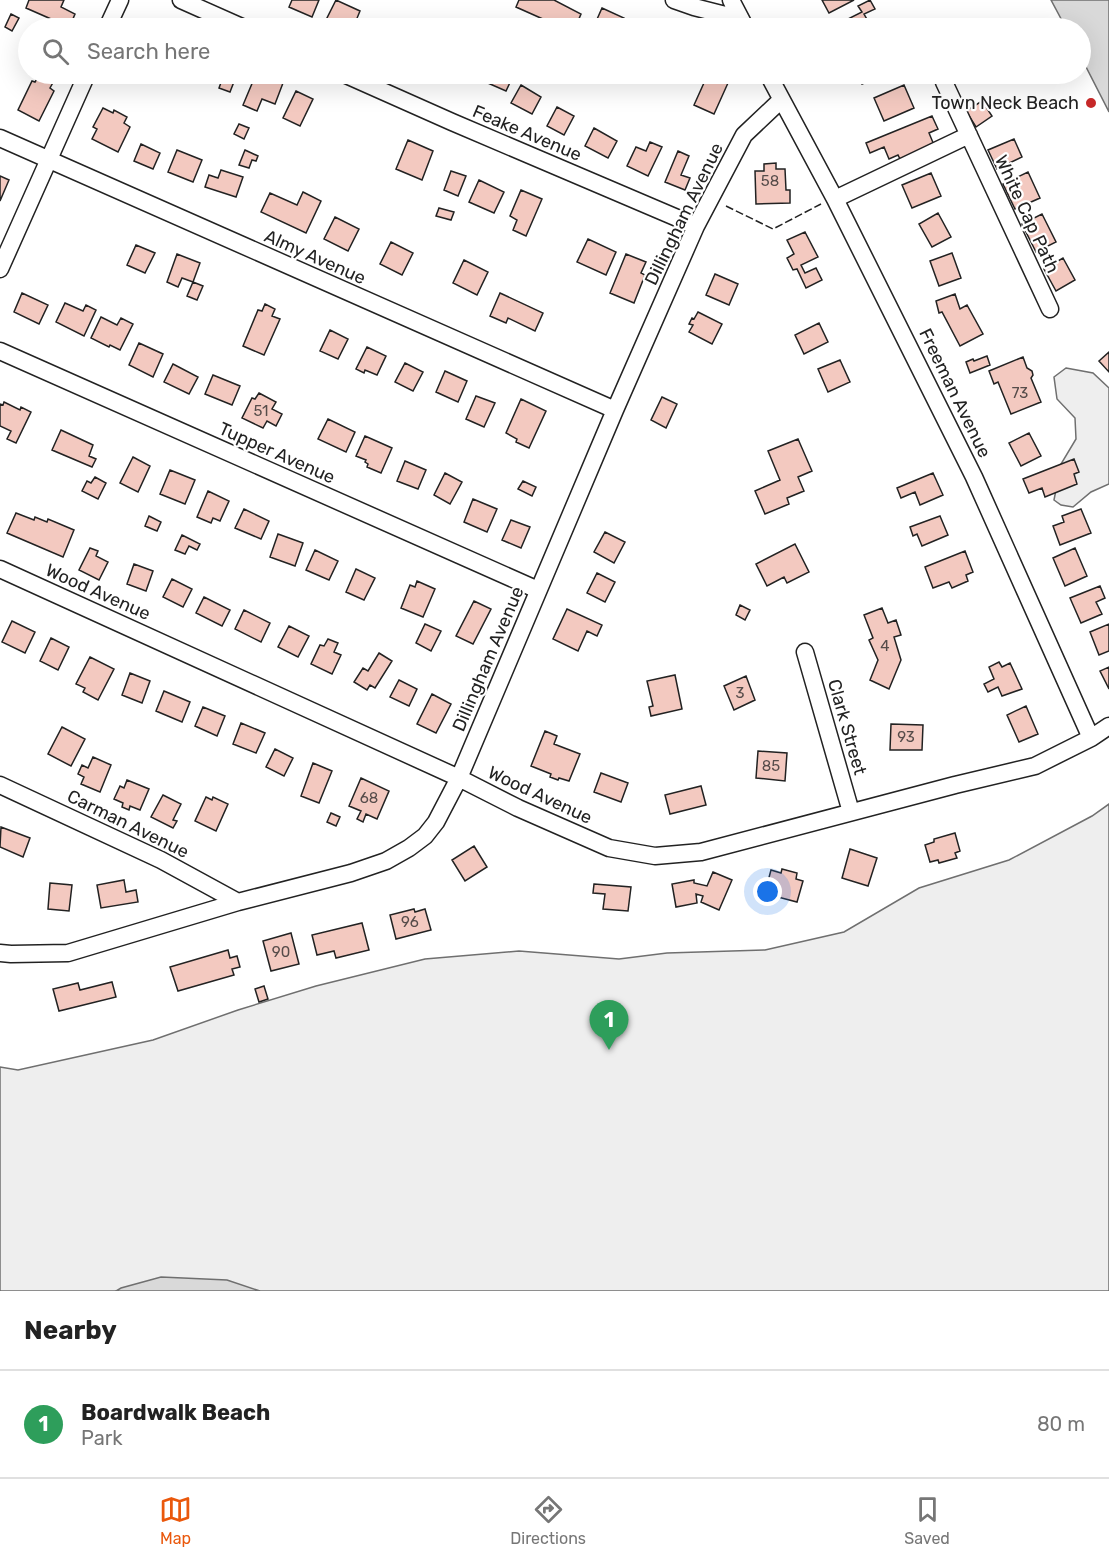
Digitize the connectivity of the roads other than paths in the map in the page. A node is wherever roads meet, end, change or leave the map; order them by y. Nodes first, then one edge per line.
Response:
1 (120, 0) edge
2 (181, 0) edge
3 (674, 0) edge
4 (731, 0) edge
5 (112, 18) edge
6 (222, 18) edge
7 (726, 18) edge
8 (740, 18) edge
9 (82, 84) edge
10 (366, 84) edge
11 (773, 84) edge
12 (945, 84) edge
13 (781, 100) junction
14 (969, 135) junction
15 (0, 138) edge
16 (48, 159) junction
17 (835, 199) junction
18 (696, 226) junction
19 (0, 268) edge
20 (1050, 309) dead end
21 (0, 351) edge
22 (615, 410) junction
23 (0, 569) edge
24 (538, 590) junction
25 (805, 652) dead end
26 (1109, 726) edge
27 (1091, 738) junction
28 (459, 778) junction
29 (0, 785) edge
30 (851, 812) junction
31 (238, 902) junction
32 (0, 953) edge

1 - 5 street
2 - 6 street
3 - 7 street
4 - 8 street
9 - 16 street
10 - 18 street, Feake Avenue
11 - 13 street, Freeman Avenue
12 - 14 street, White Cap Path
13 - 17 street, Freeman Avenue
13 - 18 street, Dillingham Avenue
14 - 17 street
14 - 20 street, White Cap Path
15 - 16 street, Almy Avenue
16 - 19 street
16 - 22 street, Almy Avenue
17 - 27 street, Freeman Avenue
18 - 22 street, Dillingham Avenue
21 - 24 street, Tupper Avenue
22 - 24 street, Dillingham Avenue
23 - 28 street, Wood Avenue
24 - 28 street, Dillingham Avenue
25 - 30 street, Clark Street
26 - 27 street, Wood Avenue
27 - 30 street, Wood Avenue
28 - 30 street, Wood Avenue
28 - 31 street, Dillingham Avenue
29 - 31 street, Carman Avenue
31 - 32 street, Dillingham Avenue

